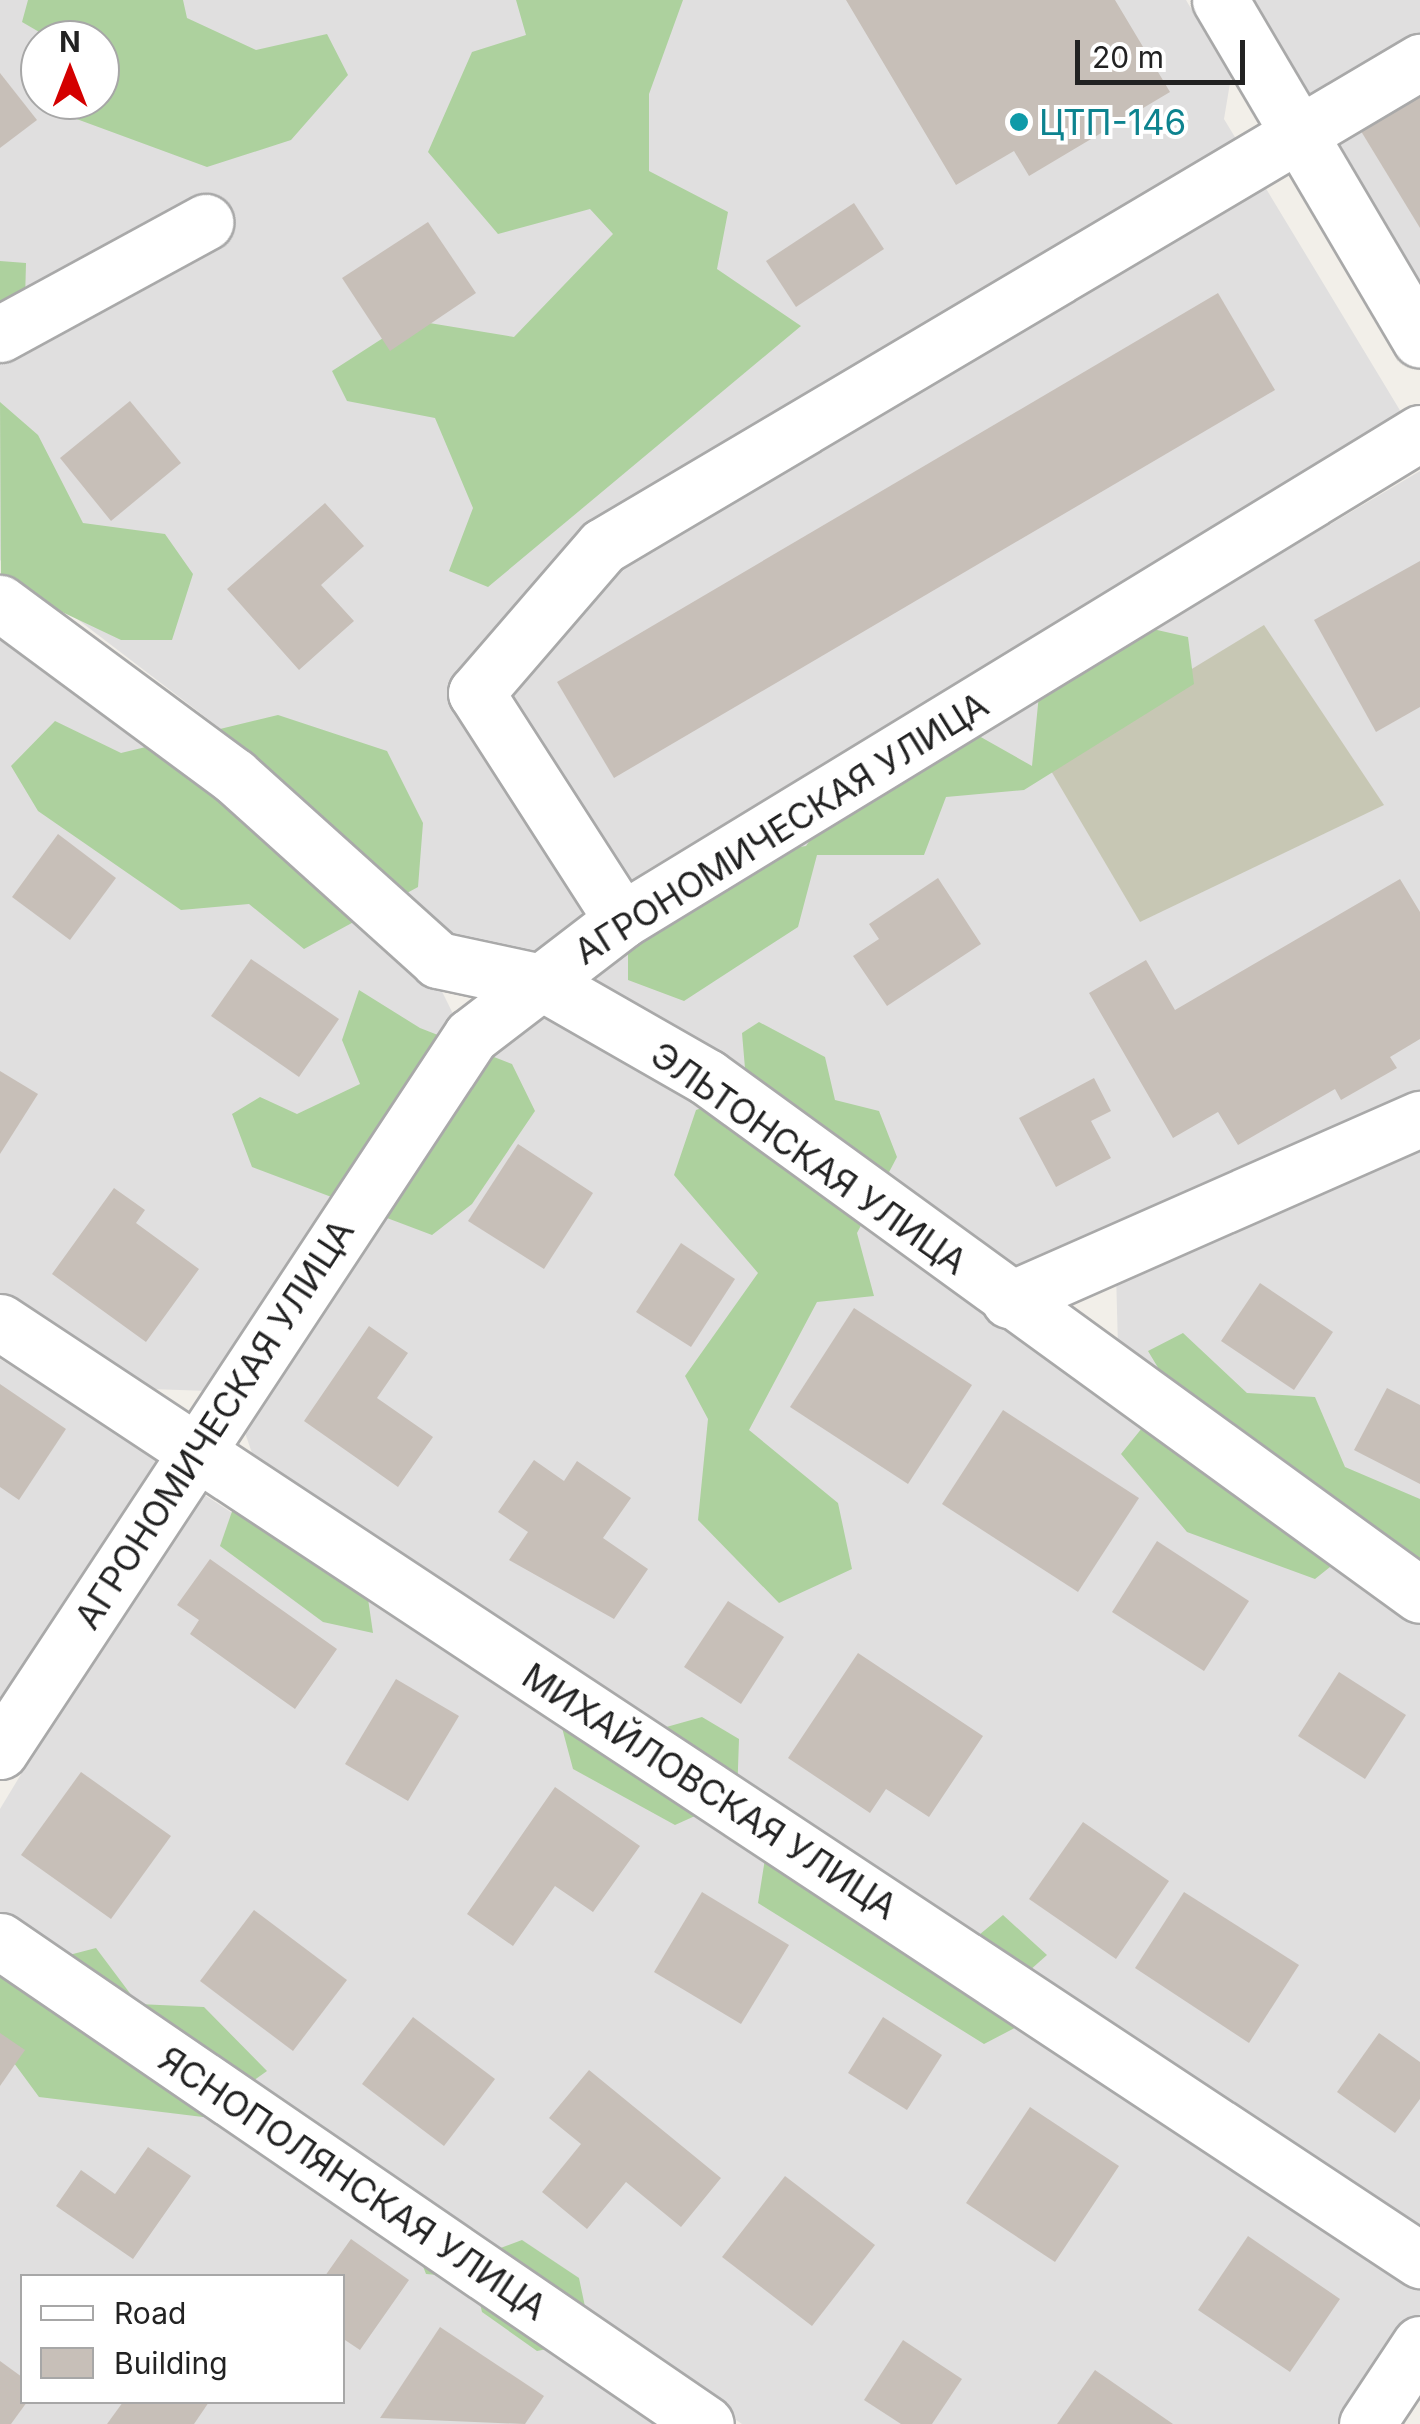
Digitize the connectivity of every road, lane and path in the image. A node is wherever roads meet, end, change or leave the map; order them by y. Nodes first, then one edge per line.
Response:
1 (1220, 0) edge
2 (1420, 62) edge
3 (1299, 134) junction
4 (205, 222) dead end
5 (0, 334) edge
6 (1420, 340) edge
7 (1420, 434) edge
8 (0, 603) edge
9 (622, 920) junction
10 (540, 982) junction
11 (1420, 1119) edge
12 (1010, 1300) junction
13 (0, 1322) edge
14 (197, 1444) junction
15 (1420, 1595) edge
16 (0, 1751) edge
17 (0, 1941) edge
18 (1420, 2260) edge
19 (1420, 2344) edge
20 (706, 2424) edge
21 (1367, 2424) edge

1 - 3 street
2 - 3 street
3 - 6 street
3 - 9 street
4 - 5 street
7 - 9 street, АГРОНОМИЧЕСКАЯ УЛИЦА
8 - 10 street, ЭЛЬТОНСКАЯ УЛИЦА
9 - 10 street, АГРОНОМИЧЕСКАЯ УЛИЦА
10 - 12 street, ЭЛЬТОНСКАЯ УЛИЦА
10 - 14 street, АГРОНОМИЧЕСКАЯ УЛИЦА
11 - 12 street
12 - 15 street, ЭЛЬТОНСКАЯ УЛИЦА
13 - 14 street, МИХАЙЛОВСКАЯ УЛИЦА
14 - 16 street, АГРОНОМИЧЕСКАЯ УЛИЦА
14 - 18 street, МИХАЙЛОВСКАЯ УЛИЦА
17 - 20 street, ЯСНОПОЛЯНСКАЯ УЛИЦА
19 - 21 street

